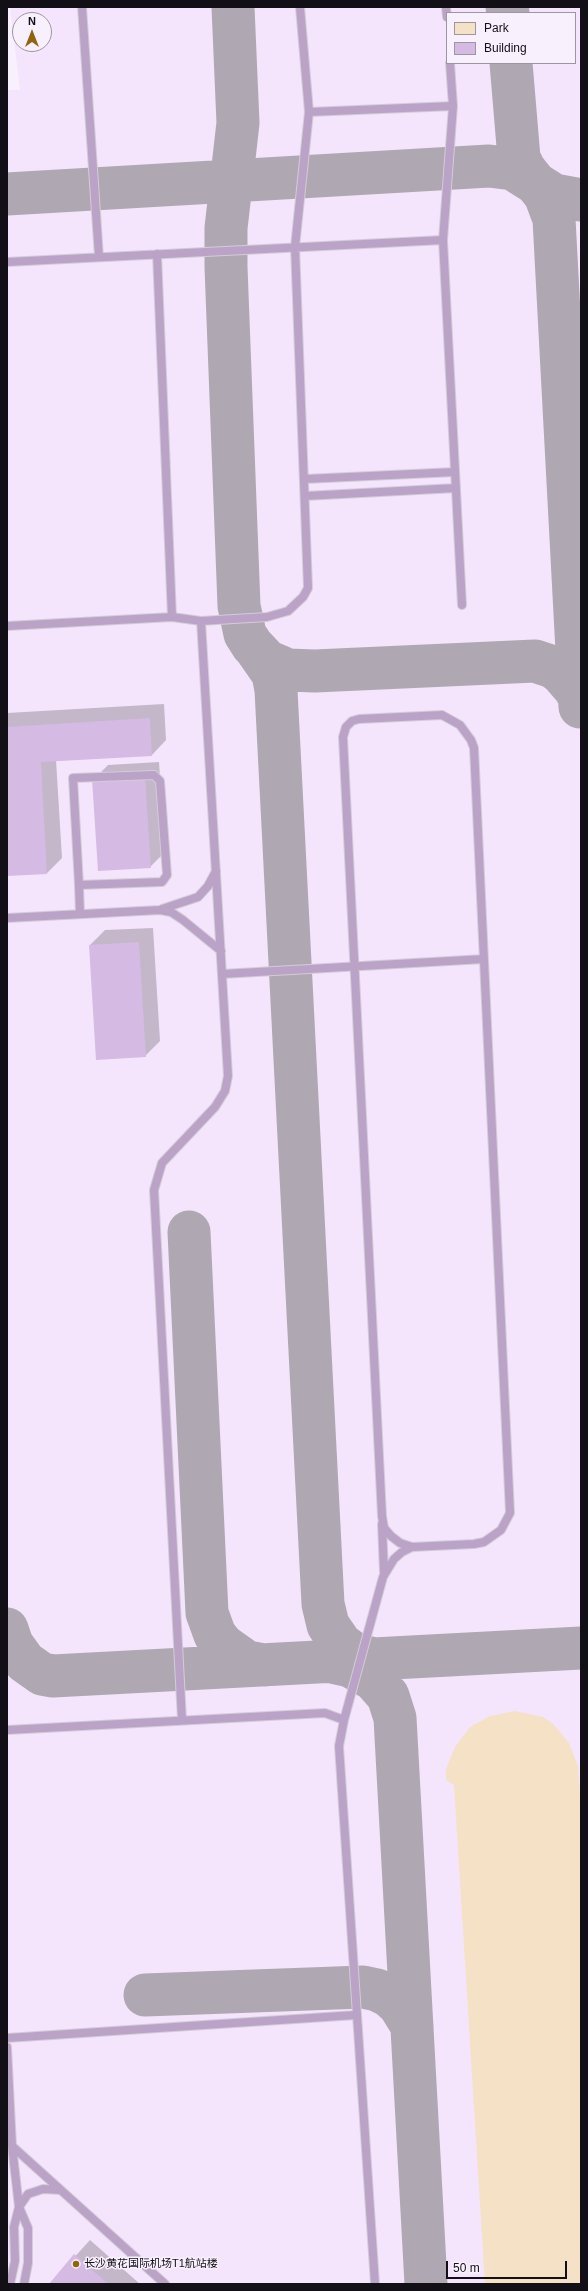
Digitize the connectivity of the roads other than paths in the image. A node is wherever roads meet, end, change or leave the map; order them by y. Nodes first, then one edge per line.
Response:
1 (82, 7) edge
2 (300, 7) edge
3 (450, 64) edge
4 (453, 106) junction
5 (309, 112) junction
6 (443, 240) junction
7 (295, 247) junction
8 (157, 254) junction
9 (99, 257) junction
10 (7, 262) edge
11 (455, 472) junction
12 (305, 479) junction
13 (456, 488) junction
14 (305, 496) junction
15 (462, 605) dead end
16 (172, 617) junction
17 (202, 621) junction
18 (7, 626) edge
19 (216, 870) junction
20 (78, 885) junction
21 (160, 910) junction
22 (80, 914) junction
23 (7, 918) edge
24 (221, 951) junction
25 (484, 959) junction
26 (354, 966) junction
27 (222, 974) junction
28 (382, 1516) junction
29 (412, 1547) junction
30 (384, 1577) junction
31 (182, 1720) junction
32 (344, 1720) junction
33 (7, 1730) edge
34 (356, 2015) junction
35 (7, 2038) edge
36 (7, 2047) edge
37 (12, 2146) junction
38 (60, 2190) junction
39 (19, 2207) junction
40 (10, 2284) edge
41 (24, 2284) edge
42 (165, 2284) edge
43 (375, 2284) edge

1 - 9 lane
2 - 5 lane
3 - 4 lane
4 - 5 lane
4 - 6 lane
5 - 7 lane
6 - 7 lane
6 - 11 lane
7 - 8 lane
7 - 12 lane
8 - 9 lane
8 - 16 lane
9 - 10 lane
11 - 12 lane
11 - 13 lane
12 - 14 lane
13 - 14 lane
13 - 15 lane
14 - 17 lane
16 - 17 lane
16 - 18 lane
17 - 19 lane
19 - 21 lane
19 - 24 lane
20 - 20 lane
20 - 22 lane
21 - 22 lane
21 - 24 lane
22 - 23 lane
24 - 27 lane
25 - 26 lane
25 - 26 lane
25 - 29 lane
26 - 27 lane
26 - 28 lane
27 - 31 lane
28 - 29 lane
28 - 30 lane
29 - 30 lane
30 - 32 lane
31 - 32 lane
31 - 33 lane
32 - 34 lane
34 - 35 lane
34 - 43 lane
36 - 37 lane
37 - 38 lane
37 - 39 lane
38 - 39 lane
38 - 42 lane
39 - 40 lane
39 - 41 lane

